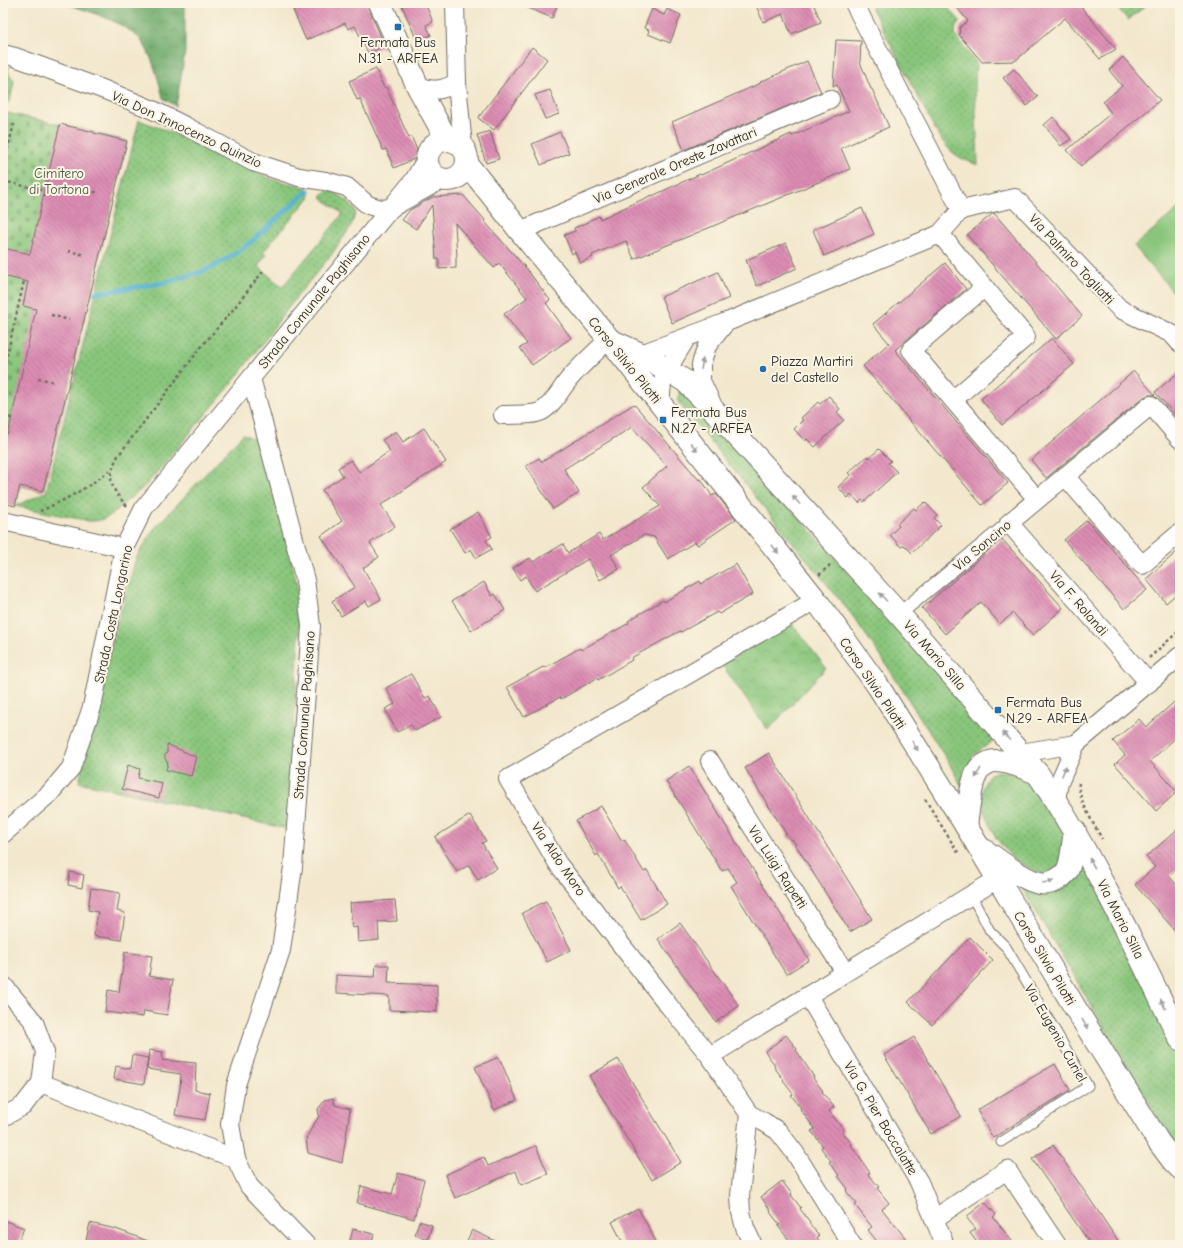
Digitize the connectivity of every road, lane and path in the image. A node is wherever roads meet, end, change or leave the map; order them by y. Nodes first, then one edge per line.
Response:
1 (380, 3) edge
2 (455, 3) edge
3 (854, 3) edge
4 (3, 54) edge
5 (457, 83) junction
6 (421, 93) junction
7 (830, 99) dead end
8 (14, 124) dead end
9 (448, 157) junction
10 (3, 167) edge
11 (3, 181) edge
12 (82, 189) dead end
13 (45, 191) dead end
14 (99, 193) dead end
15 (391, 208) junction
16 (961, 210) junction
17 (520, 231) junction
18 (940, 234) junction
19 (68, 251) dead end
20 (85, 255) dead end
21 (264, 270) dead end
22 (24, 281) dead end
23 (985, 287) junction
24 (51, 315) dead end
25 (69, 320) dead end
26 (727, 322) junction
27 (687, 337) junction
28 (609, 339) junction
29 (1180, 343) edge
30 (641, 354) junction
31 (4, 365) edge
32 (668, 370) junction
33 (3, 372) edge
34 (38, 378) dead end
35 (251, 378) junction
36 (54, 382) dead end
37 (954, 400) junction
38 (660, 403) junction
39 (717, 413) junction
40 (503, 415) dead end
41 (3, 416) edge
42 (12, 418) dead end
43 (1180, 439) edge
44 (112, 469) junction
45 (1065, 476) junction
46 (1037, 499) junction
47 (139, 519) junction
48 (8, 522) edge
49 (1009, 523) junction
50 (1180, 533) edge
51 (124, 548) junction
52 (844, 554) junction
53 (810, 593) junction
54 (899, 614) junction
55 (1180, 630) edge
56 (1180, 656) edge
57 (1137, 669) junction
58 (1149, 683) junction
59 (1076, 744) junction
60 (1020, 753) junction
61 (710, 761) dead end
62 (1038, 774) junction
63 (1079, 781) dead end
64 (1056, 800) junction
65 (966, 826) junction
66 (1075, 832) junction
67 (3, 834) edge
68 (1104, 844) dead end
69 (978, 846) junction
70 (1021, 875) junction
71 (998, 880) junction
72 (971, 895) junction
73 (845, 972) junction
74 (3, 985) edge
75 (808, 996) junction
76 (1180, 1039) edge
77 (710, 1056) junction
78 (41, 1083) junction
79 (749, 1114) junction
80 (3, 1118) edge
81 (1001, 1142) dead end
82 (236, 1159) junction
83 (1180, 1168) edge
84 (934, 1219) junction
85 (306, 1245) edge
86 (753, 1245) edge
87 (852, 1245) edge
88 (945, 1245) edge
89 (1057, 1245) edge

1 - 6 street
2 - 5 street
3 - 16 street
4 - 15 street, Via Don Innocenzo Quinzio
5 - 6 street
5 - 9 street
6 - 9 street
7 - 17 street, Via Generale Oreste Zavattari
8 - 10 path
9 - 15 street, Strada Comunale Paghisano
9 - 15 street, Strada Comunale Paghisano
9 - 17 street, Corso Silvio Pilotti
11 - 13 path
12 - 14 path
15 - 35 street, Strada Comunale Paghisano
16 - 18 street
16 - 29 street, Via Palmiro Togliatti
17 - 28 street, Corso Silvio Pilotti
18 - 23 street
18 - 26 street
19 - 20 path
21 - 44 path
22 - 31 path
23 - 37 street
23 - 37 street
24 - 25 path
26 - 27 street
39 -> 26 street
27 - 30 street
27 - 32 street
28 - 30 street, Via Mario Silla
28 - 38 street, Corso Silvio Pilotti
28 - 40 street
30 - 32 street, Via Mario Silla
31 - 33 path
32 - 38 street
32 - 39 street, Via Mario Silla
34 - 36 path
35 - 47 street, Strada Costa Longarino
35 - 82 street, Strada Comunale Paghisano
37 - 46 street
38 -> 53 street, Corso Silvio Pilotti
52 -> 39 street, Via Mario Silla
41 - 42 path
43 - 45 street, Via Soncino
44 - 47 path
44 - 48 path
45 - 46 street, Via Soncino
45 - 50 street
46 - 49 street, Via Soncino
47 - 51 street, Strada Costa Longarino
48 - 51 street
49 - 54 street, Via Soncino
49 - 57 street, Via F. Rolandi
51 - 67 street, Strada Costa Longarino
52 - 53 path
54 -> 52 street, Via Mario Silla
53 -> 65 street, Corso Silvio Pilotti
53 - 77 street, Via Aldo Moro
60 -> 54 street, Via Mario Silla
55 - 57 path
56 - 58 street
57 - 58 street, Via F. Rolandi
58 - 59 street
59 - 60 street
64 -> 59 street
60 - 62 street, Via Mario Silla
61 - 73 street, Via Luigi Rapetti
62 - 64 street, Via Mario Silla
62 -> 65 street
63 - 68 path
64 - 66 street, Via Mario Silla
65 - 69 street, Corso Silvio Pilotti
70 -> 66 street
76 -> 66 street, Via Mario Silla
69 - 70 street
69 - 71 street, Corso Silvio Pilotti
70 - 71 street
71 - 72 street
71 -> 83 street, Corso Silvio Pilotti
72 - 73 street
72 - 81 lane, Via Eugenio Curiel
73 - 75 street
74 - 78 street
75 - 77 street
75 - 84 street, Via G. Pier Boccalatte
77 - 79 street, Via Aldo Moro
78 - 80 street
78 - 82 street
79 - 86 street
79 - 87 street
82 - 85 street, Strada Comunale Paghisano
84 - 88 street, Via G. Pier Boccalatte
84 - 89 street

